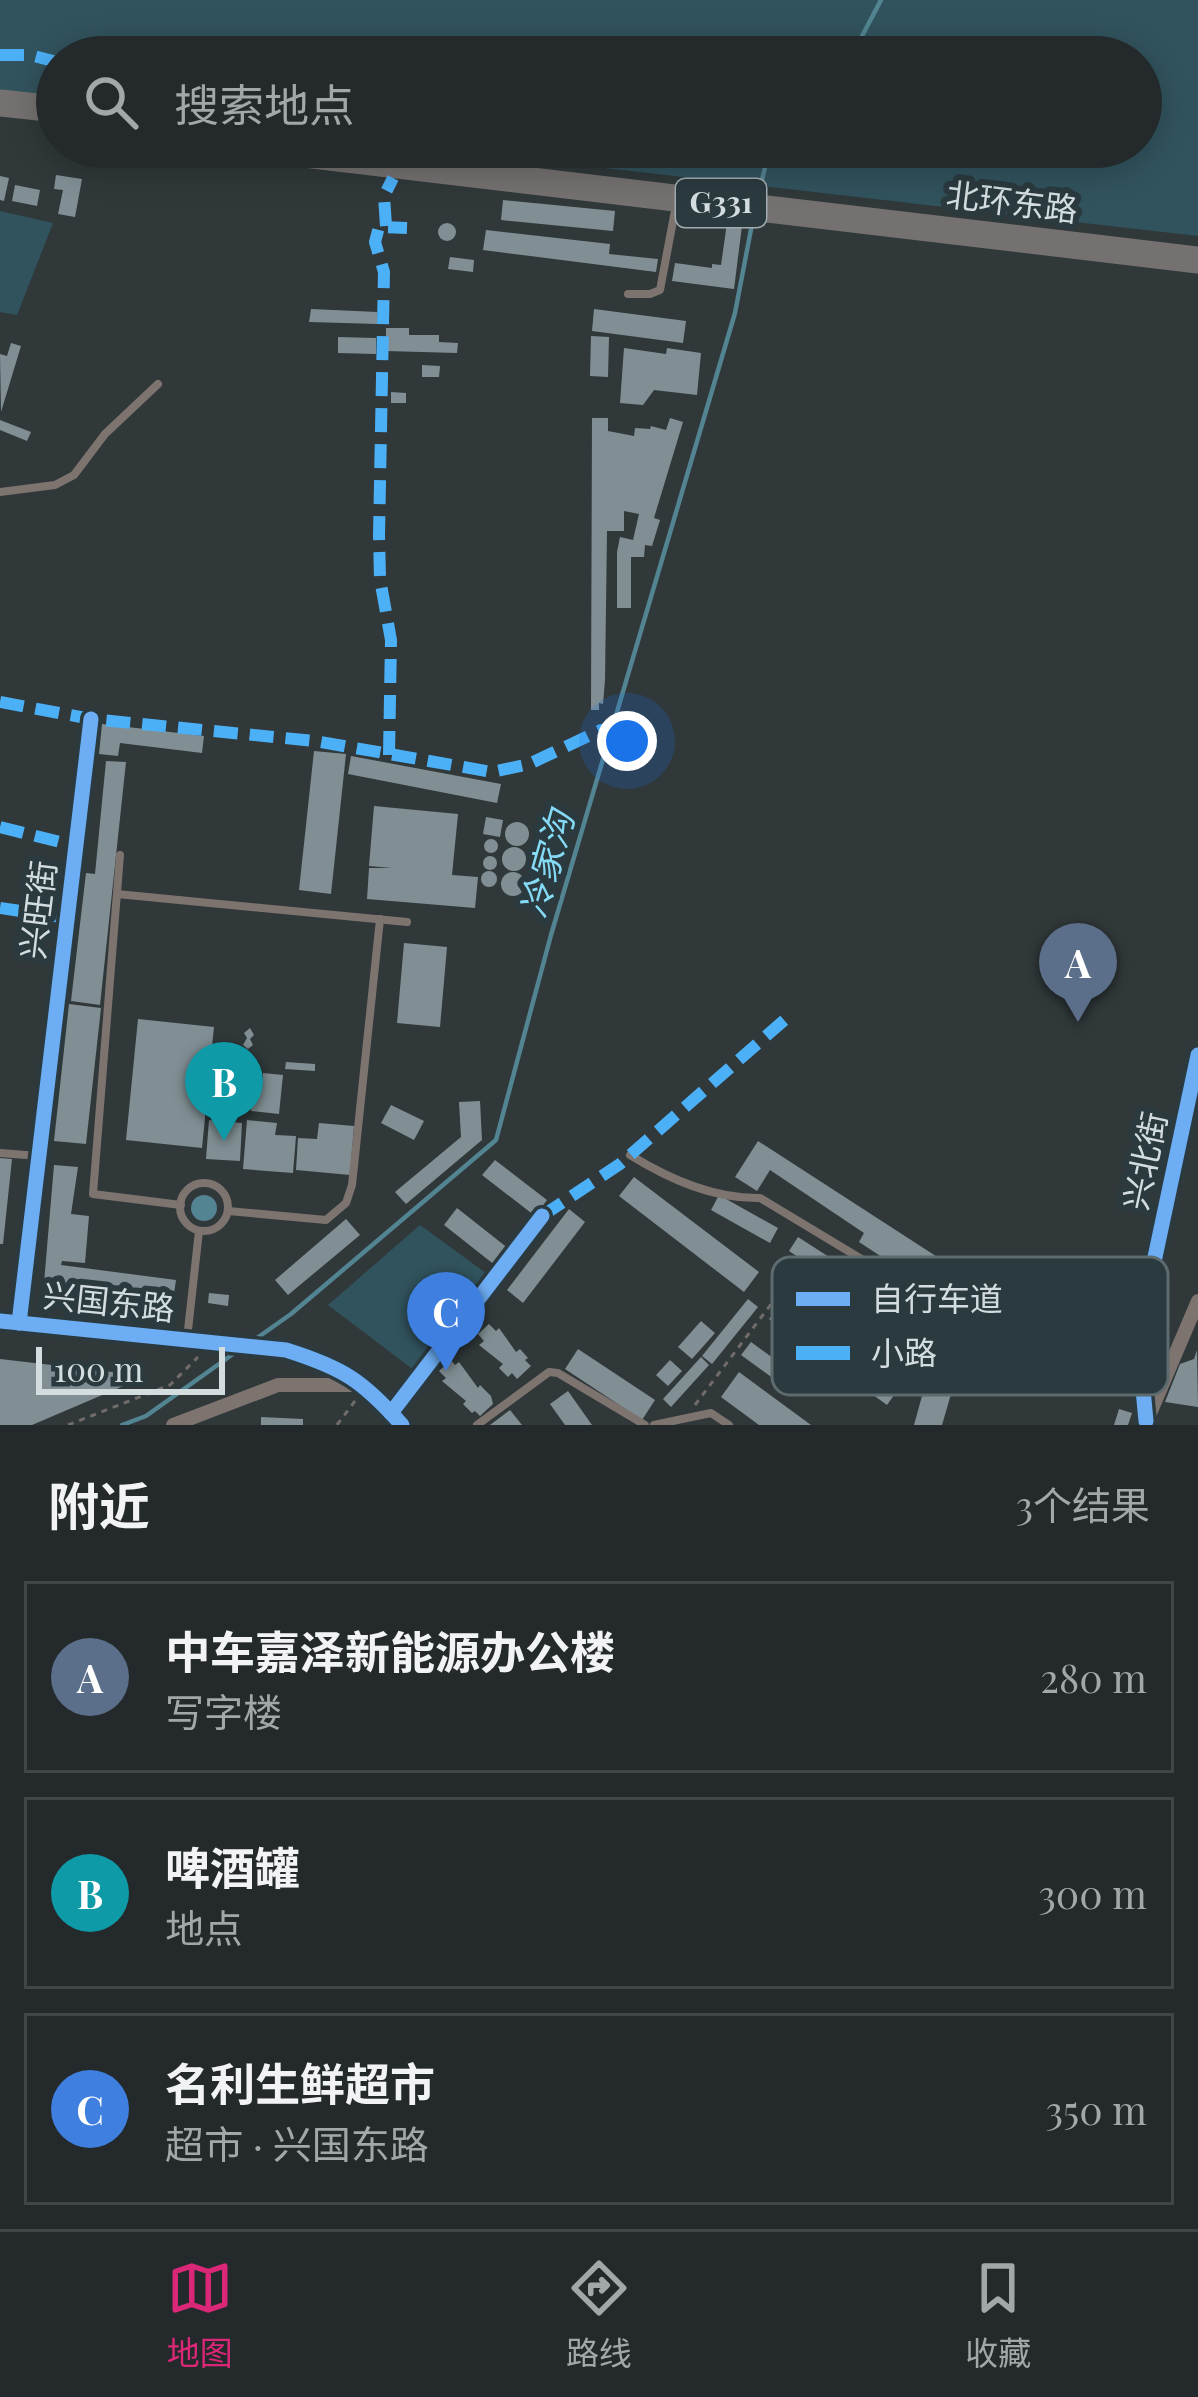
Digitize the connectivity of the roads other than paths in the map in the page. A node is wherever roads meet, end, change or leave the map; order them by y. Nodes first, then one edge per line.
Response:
1 (0, 103) edge
2 (36, 107) edge
3 (0, 118) edge
4 (36, 122) edge
5 (421, 168) edge
6 (570, 168) edge
7 (675, 198) junction
8 (1198, 241) edge
9 (1198, 260) edge
10 (628, 294) dead end
11 (158, 384) dead end
12 (0, 492) edge
13 (92, 719) dead end
14 (120, 855) dead end
15 (117, 894) junction
16 (380, 919) junction
17 (407, 922) dead end
18 (1198, 1055) edge
19 (0, 1154) edge
20 (630, 1155) dead end
21 (39, 1156) junction
22 (181, 1204) junction
23 (228, 1210) junction
24 (542, 1216) dead end
25 (199, 1231) junction
26 (858, 1257) edge
27 (1155, 1257) edge
28 (1198, 1301) edge
29 (9, 1322) edge
30 (187, 1340) junction
31 (1168, 1371) edge
32 (367, 1385) junction
33 (1158, 1395) edge
34 (396, 1419) edge
35 (1146, 1423) edge
36 (173, 1425) edge
37 (477, 1425) edge
38 (650, 1425) edge
39 (729, 1425) edge

1 - 2 highway
3 - 4 highway
5 - 7 highway, 北环东路 / G331
6 - 8 highway, 北环东路 / G331
7 - 9 highway, 北环东路 / G331
7 - 10 lane
11 - 12 lane
13 - 21 street, 兴旺街
14 - 15 lane
15 - 16 lane
15 - 22 lane
16 - 17 lane
16 - 23 lane
18 - 27 street, 兴北街
19 - 21 lane
20 - 26 lane
21 - 29 street, 兴旺街
22 - 23 lane
22 - 25 lane
23 - 25 lane
24 - 34 street
25 - 30 lane
28 - 31 street
29 - 30 street, 兴国东路
30 - 32 street, 兴国东路
32 - 34 street
32 - 36 street
33 - 35 street
37 - 38 lane
38 - 39 lane

